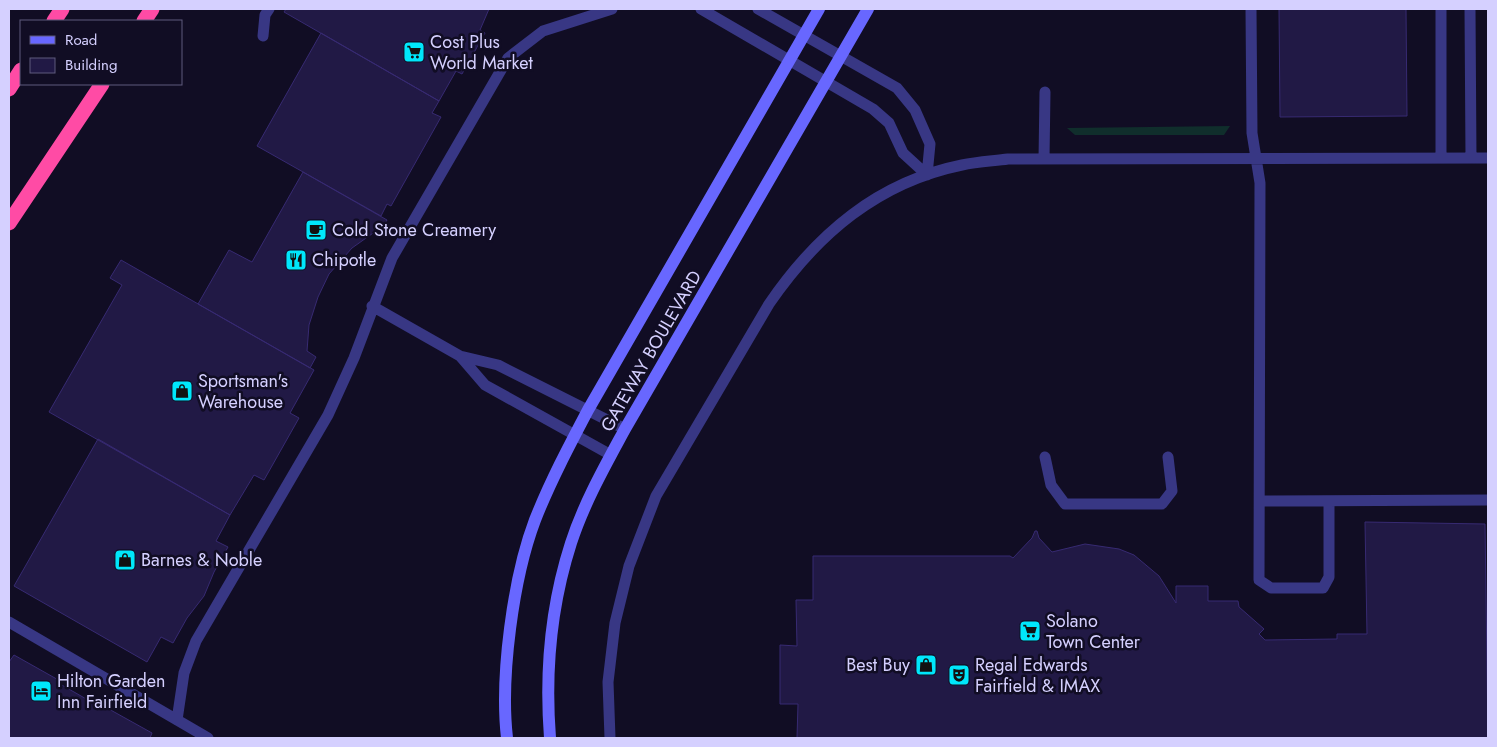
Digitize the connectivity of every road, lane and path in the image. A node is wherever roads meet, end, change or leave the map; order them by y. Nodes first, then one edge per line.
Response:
1 (62, 9) edge
2 (152, 9) edge
3 (269, 9) edge
4 (612, 9) edge
5 (701, 9) edge
6 (758, 9) edge
7 (819, 9) edge
8 (868, 9) edge
9 (1251, 9) edge
10 (1441, 9) edge
11 (1470, 9) edge
12 (55, 20) edge
13 (145, 20) edge
14 (804, 35) junction
15 (263, 36) dead end
16 (841, 56) junction
17 (790, 60) junction
18 (20, 72) edge
19 (826, 82) junction
20 (101, 85) edge
21 (9, 88) edge
22 (1045, 92) dead end
23 (1256, 158) junction
24 (1442, 158) junction
25 (1470, 158) junction
26 (1488, 158) edge
27 (1044, 159) junction
28 (927, 176) junction
29 (9, 223) edge
30 (372, 306) junction
31 (460, 356) junction
32 (588, 410) junction
33 (625, 429) junction
34 (574, 436) junction
35 (611, 455) junction
36 (1045, 457) dead end
37 (1168, 457) dead end
38 (1488, 500) edge
39 (1260, 501) junction
40 (1329, 502) junction
41 (9, 622) edge
42 (177, 720) junction
43 (208, 738) edge
44 (507, 738) edge
45 (550, 738) edge
46 (610, 738) edge

1 - 12 highway
2 - 13 highway
3 - 15 lane
4 - 30 lane
5 - 17 lane
6 - 14 lane
7 - 14 street, GATEWAY BOULEVARD
8 - 16 street, GATEWAY BOULEVARD
9 - 23 lane
10 - 24 lane
11 - 25 lane
14 - 16 lane
14 - 17 street, GATEWAY BOULEVARD
16 - 19 street, GATEWAY BOULEVARD
16 - 28 lane
17 - 19 lane
17 - 32 street, GATEWAY BOULEVARD
18 - 21 highway
19 - 28 lane
19 - 33 street, GATEWAY BOULEVARD
20 - 29 highway
22 - 27 lane
23 - 24 lane
23 - 27 lane
23 - 39 lane
24 - 25 lane
25 - 26 lane
27 - 28 lane
28 - 46 lane
30 - 31 lane
30 - 42 lane
31 - 32 lane
31 - 34 lane
32 - 33 lane
32 - 34 street, GATEWAY BOULEVARD
33 - 35 street, GATEWAY BOULEVARD
34 - 35 lane
34 - 44 street, GATEWAY BOULEVARD
35 - 45 street, GATEWAY BOULEVARD
36 - 37 lane
38 - 40 lane
39 - 40 lane
39 - 40 lane
41 - 42 lane
42 - 43 lane

